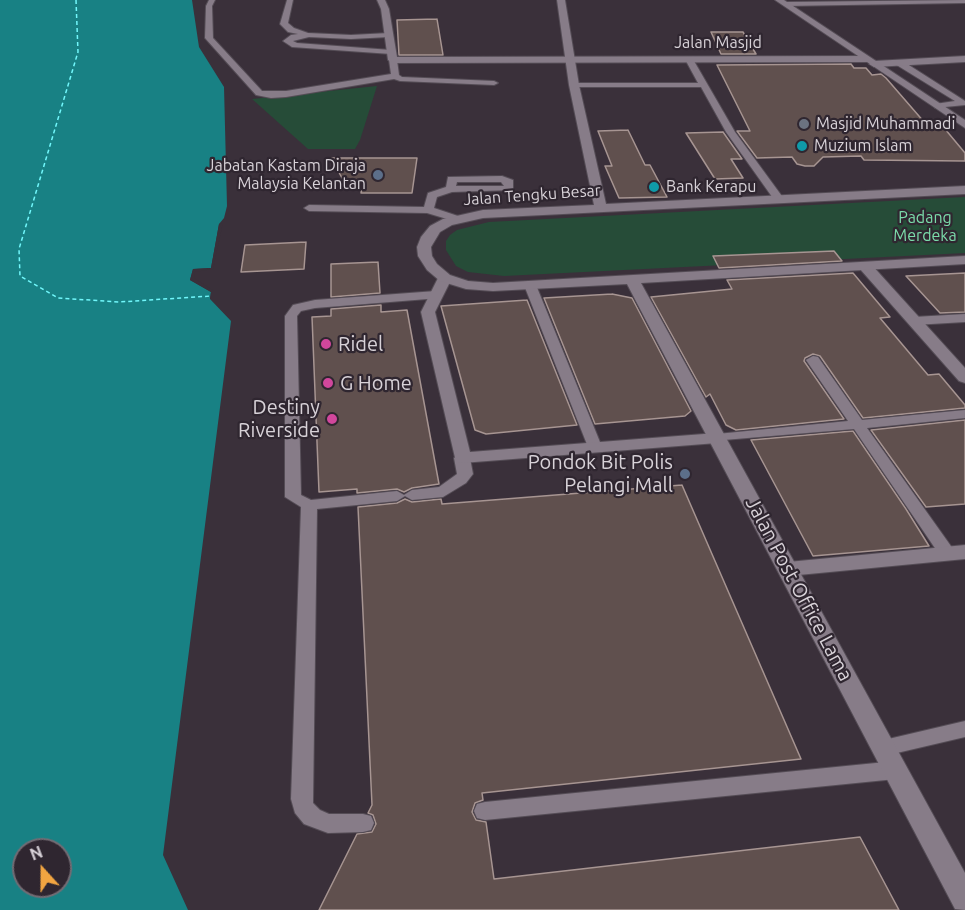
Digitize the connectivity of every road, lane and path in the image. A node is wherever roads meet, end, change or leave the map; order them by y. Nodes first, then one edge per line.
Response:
1 (212, 0) edge
2 (290, 0) edge
3 (381, 0) edge
4 (561, 0) edge
5 (965, 1) edge
6 (782, 2) edge
7 (389, 35) junction
8 (308, 36) junction
9 (351, 37) junction
10 (350, 49) junction
11 (392, 56) junction
12 (570, 58) junction
13 (965, 58) edge
14 (690, 61) dead end
15 (870, 61) junction
16 (898, 62) junction
17 (395, 76) junction
18 (494, 83) dead end
19 (704, 85) junction
20 (574, 86) junction
21 (938, 106) junction
22 (965, 125) edge
23 (451, 189) junction
24 (965, 190) edge
25 (779, 199) junction
26 (309, 208) dead end
27 (600, 208) junction
28 (428, 210) junction
29 (457, 219) junction
30 (965, 261) edge
31 (865, 266) junction
32 (445, 278) junction
33 (632, 279) junction
34 (530, 285) junction
35 (436, 295) junction
36 (965, 318) edge
37 (914, 321) junction
38 (813, 360) dead end
39 (965, 378) edge
40 (965, 414) edge
41 (858, 424) junction
42 (717, 438) junction
43 (595, 447) junction
44 (462, 458) junction
45 (309, 505) junction
46 (956, 553) edge
47 (788, 569) junction
48 (965, 729) edge
49 (884, 748) junction
50 (896, 770) junction
51 (485, 811) dead end
52 (363, 823) dead end
53 (965, 900) edge

1 - 17 lane
2 - 8 lane
3 - 7 main road
4 - 12 main road
5 - 6 main road
6 - 15 main road
7 - 9 lane
7 - 11 main road
8 - 9 lane
8 - 10 lane
9 - 10 lane
10 - 11 lane
11 - 12 main road, Jalan Masjid
11 - 17 lane
12 - 15 main road, Jalan Masjid
12 - 20 main road
13 - 16 main road, Jalan Masjid
14 - 19 lane, Jalan Masjid
15 - 16 main road, Jalan Masjid
15 - 21 main road
16 - 21 lane
17 - 18 lane
19 - 20 lane
19 - 25 lane, Jalan Masjid
20 - 27 main road
21 - 22 main road
23 - 23 lane
23 - 28 lane
24 - 25 main road, Jalan Tengku Besar
25 - 27 main road, Jalan Tengku Besar
26 - 28 lane
27 - 29 main road, Jalan Tengku Besar
28 - 29 lane
29 - 32 main road, Jalan Tengku Besar
30 - 31 main road
31 - 33 main road
31 - 37 main road
32 - 34 main road
32 - 35 main road
33 - 34 main road
33 - 42 main road, Jalan Post Office Lama
34 - 43 lane
35 - 44 main road
35 - 45 lane
36 - 37 lane
37 - 39 main road
38 - 41 lane
40 - 41 lane
41 - 42 lane
41 - 46 lane
42 - 43 main road
42 - 47 main road, Jalan Post Office Lama
43 - 44 main road
44 - 45 lane
45 - 52 lane
46 - 47 main road
47 - 49 main road, Jalan Post Office Lama
48 - 49 lane
49 - 50 main road, Jalan Post Office Lama
50 - 51 lane
50 - 53 main road, Jalan Post Office Lama

